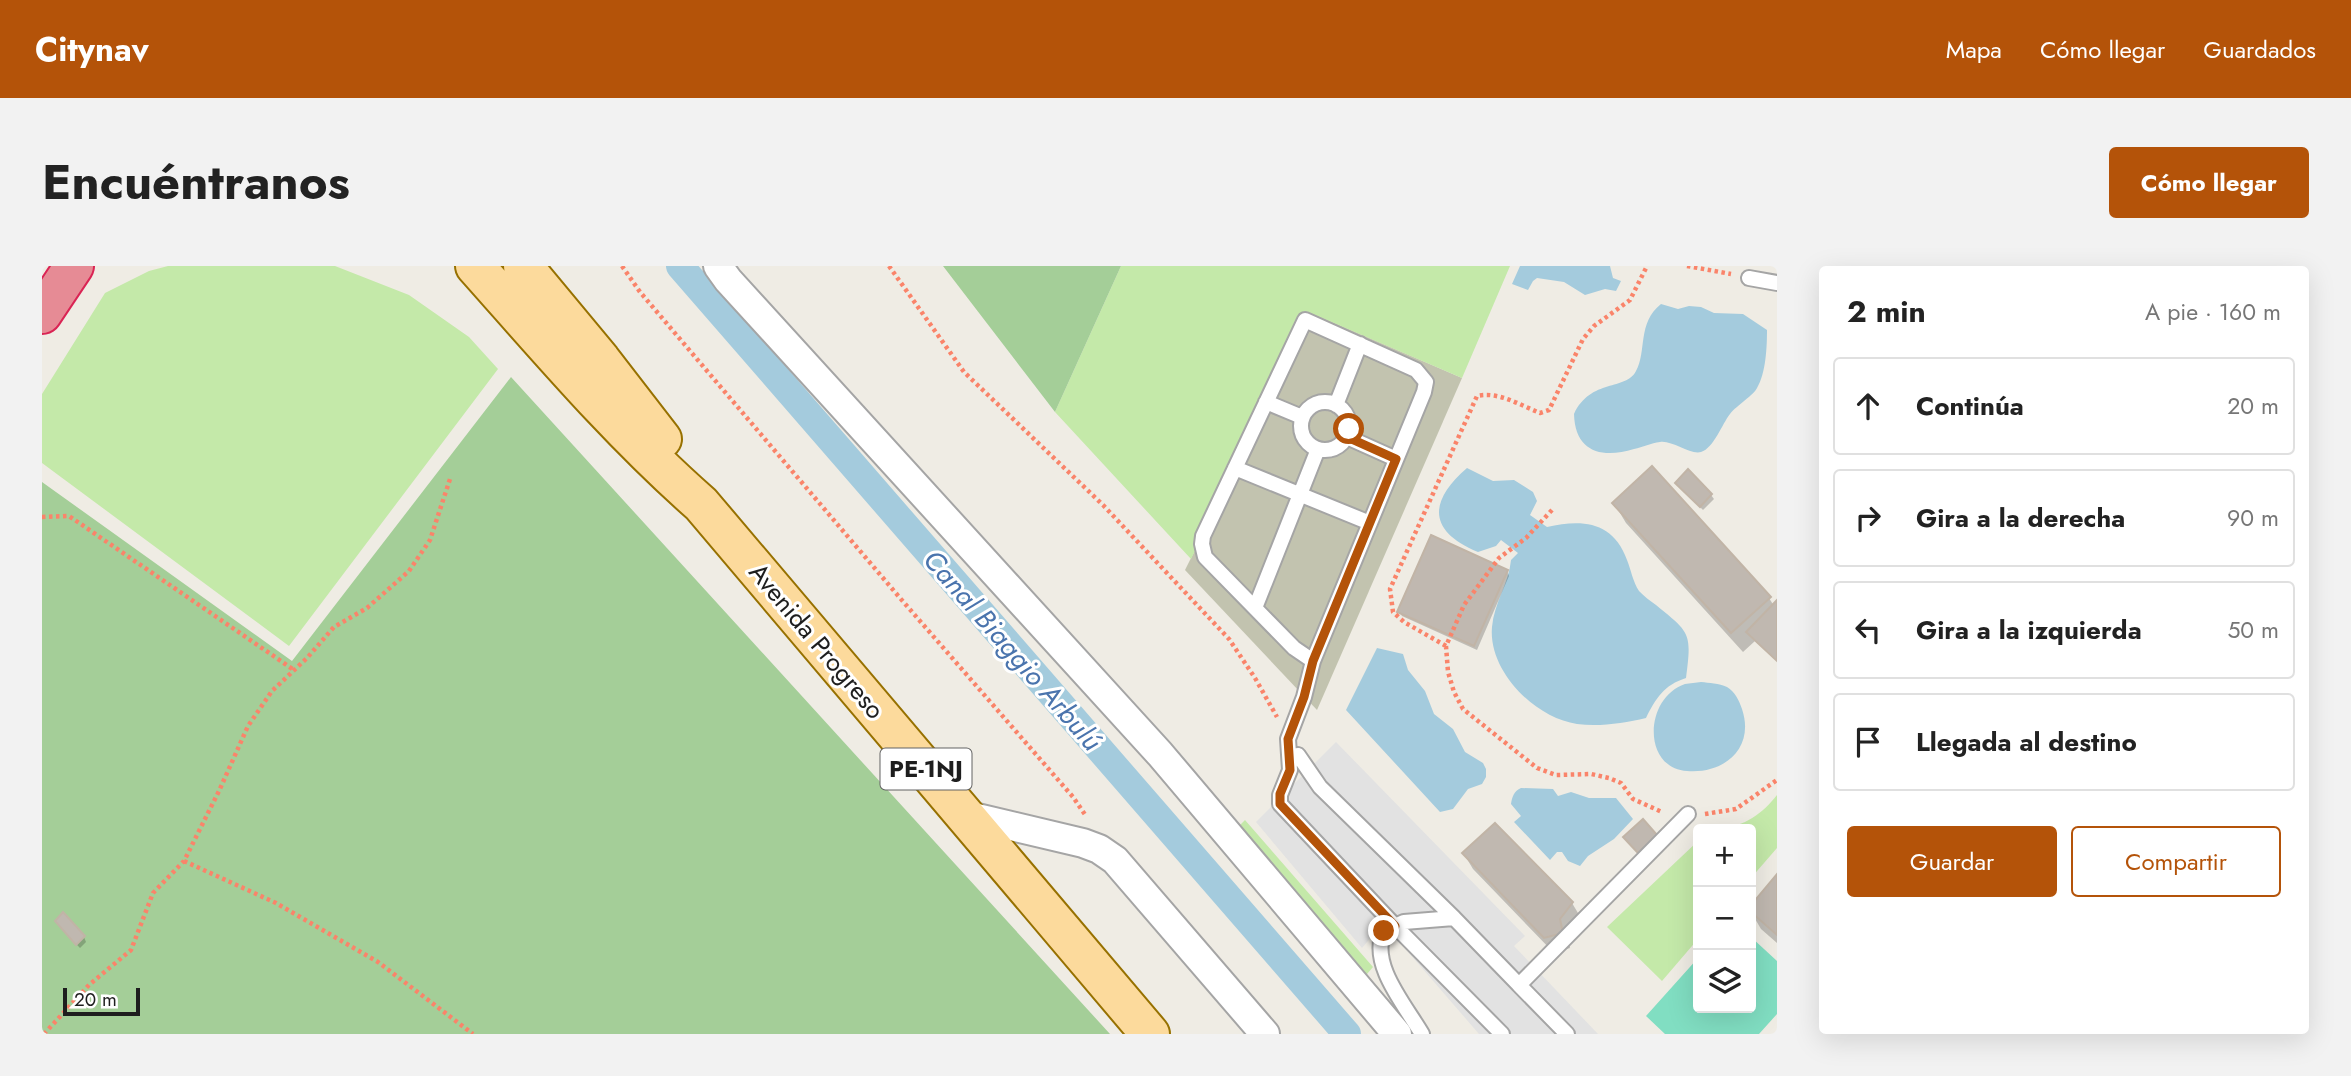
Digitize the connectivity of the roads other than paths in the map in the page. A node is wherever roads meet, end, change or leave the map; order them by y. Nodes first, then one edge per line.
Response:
1 (74, 266) edge
2 (475, 266) edge
3 (523, 266) edge
4 (718, 266) edge
5 (1749, 278) road end
6 (1777, 283) edge
7 (42, 314) edge
8 (1360, 344) junction
9 (1266, 402) junction
10 (1336, 404) junction
11 (1302, 417) junction
12 (1347, 437) junction
13 (1318, 449) junction
14 (1396, 459) junction
15 (1235, 468) junction
16 (1301, 495) junction
17 (701, 504) junction
18 (1370, 523) junction
19 (1255, 608) junction
20 (1313, 661) junction
21 (1298, 755) dead end
22 (1688, 814) road end
23 (965, 815) junction
24 (1454, 918) junction
25 (1395, 926) junction
26 (1519, 985) junction
27 (1150, 1034) edge
28 (1265, 1034) edge
29 (1397, 1034) edge
30 (1422, 1034) edge
31 (1502, 1034) edge
32 (1567, 1034) edge

1 - 7 highway
2 - 17 main road, Avenida Progreso / PE-1NJ
3 - 17 main road, Avenida Progreso / PE-1NJ
4 - 29 street
5 - 6 lane
8 - 9 lane
8 - 10 lane
8 - 14 lane
9 - 11 lane
9 - 15 lane
10 - 11 lane
10 - 12 lane
11 - 13 lane
12 - 13 lane
12 - 14 lane
13 - 16 lane
14 - 18 lane
15 - 16 lane
15 - 19 lane
16 - 18 lane
16 - 19 lane
17 - 23 main road, Avenida Progreso / PE-1NJ
18 - 20 lane
19 - 20 lane
20 - 25 lane
21 - 24 lane
22 - 26 lane
23 - 27 main road, Avenida Progreso / PE-1NJ
23 - 28 street
24 - 25 lane
24 - 26 lane
25 - 30 lane
25 - 31 lane
26 - 32 lane

